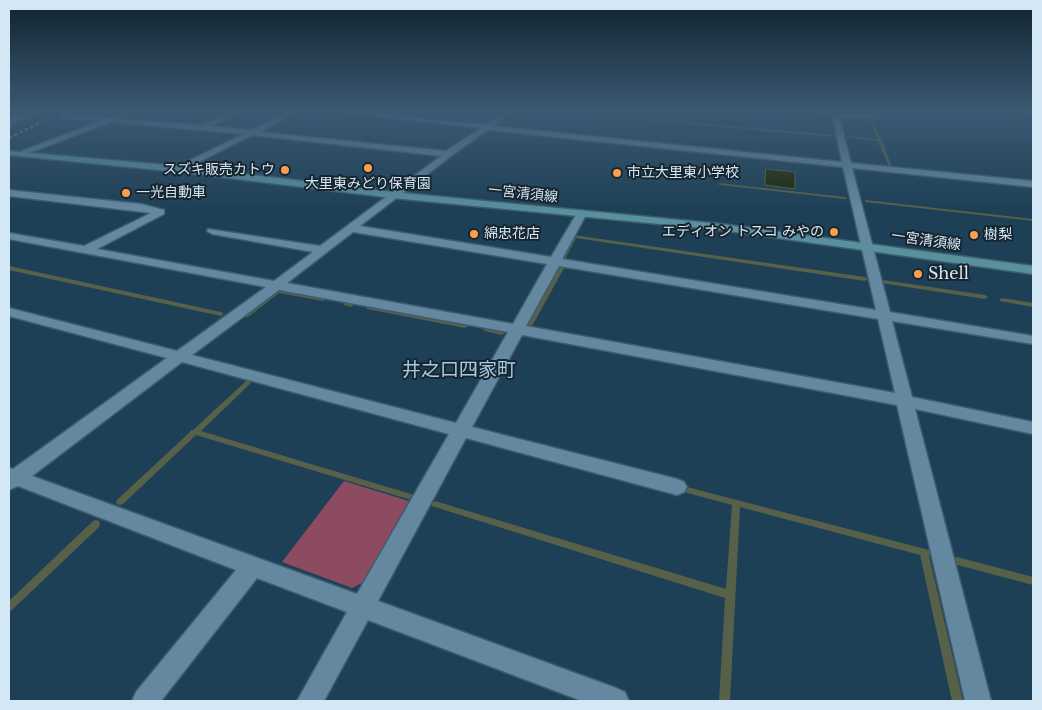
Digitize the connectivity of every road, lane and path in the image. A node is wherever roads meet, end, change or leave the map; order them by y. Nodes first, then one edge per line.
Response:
1 (41, 144) edge
2 (229, 144) edge
3 (361, 144) edge
4 (464, 144) edge
5 (645, 144) edge
6 (842, 144) edge
7 (13, 154) edge
8 (448, 154) junction
9 (847, 165) junction
10 (179, 169) junction
11 (1033, 184) edge
12 (9, 192) edge
13 (393, 195) junction
14 (582, 214) junction
15 (350, 228) junction
16 (212, 231) dead end
17 (9, 236) edge
18 (868, 246) junction
19 (85, 250) junction
20 (322, 250) junction
21 (555, 262) junction
22 (1033, 270) edge
23 (274, 287) junction
24 (9, 312) edge
25 (885, 315) junction
26 (517, 331) junction
27 (1033, 340) edge
28 (179, 357) junction
29 (906, 401) junction
30 (1033, 428) edge
31 (461, 431) junction
32 (11, 478) edge
33 (677, 488) dead end
34 (253, 566) junction
35 (362, 607) junction
36 (145, 701) edge
37 (310, 701) edge
38 (616, 701) edge
39 (978, 701) edge

1 - 7 street
2 - 10 street
3 - 8 street
4 - 8 street
5 - 9 street
6 - 9 street
7 - 10 main road, 一宮清須線
8 - 13 street
9 - 11 street
9 - 18 street
10 - 13 main road, 一宮清須線
12 - 19 street
13 - 14 main road, 一宮清須線
13 - 15 street
14 - 18 main road, 一宮清須線
14 - 21 street
15 - 20 street
15 - 21 street
16 - 20 street
17 - 19 street
18 - 22 main road, 一宮清須線
18 - 25 street
19 - 23 street
20 - 23 street
21 - 25 street
21 - 26 street
23 - 26 street
23 - 28 street
24 - 28 street
25 - 27 street
25 - 29 street
26 - 29 street
26 - 31 street
28 - 31 street
28 - 32 street
29 - 30 street
29 - 39 street
31 - 33 street
31 - 35 street
32 - 34 street
34 - 35 street
34 - 36 street
35 - 37 street
35 - 38 street

